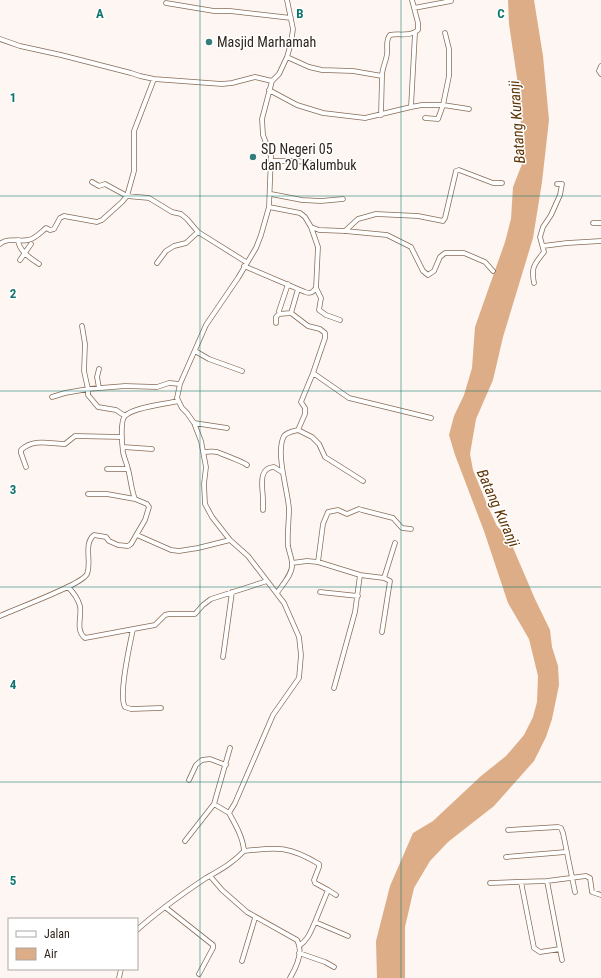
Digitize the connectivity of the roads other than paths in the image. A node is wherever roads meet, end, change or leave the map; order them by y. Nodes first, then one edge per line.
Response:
1 (287, 0) edge
2 (412, 0) edge
3 (451, 1) dead end
4 (166, 3) dead end
5 (414, 8) junction
6 (291, 18) junction
7 (415, 33) junction
8 (445, 33) dead end
9 (0, 39) edge
10 (287, 58) junction
11 (601, 66) edge
12 (601, 74) edge
13 (382, 76) junction
14 (154, 79) junction
15 (272, 81) junction
16 (269, 90) junction
17 (443, 105) junction
18 (412, 107) junction
19 (469, 109) dead end
20 (382, 115) junction
21 (425, 118) dead end
22 (271, 161) junction
23 (338, 168) dead end
24 (92, 182) dead end
25 (502, 183) dead end
26 (557, 184) dead end
27 (270, 194) junction
28 (127, 196) junction
29 (343, 199) dead end
30 (269, 207) junction
31 (601, 223) edge
32 (592, 224) dead end
33 (311, 227) junction
34 (345, 231) junction
35 (198, 232) junction
36 (18, 240) junction
37 (601, 241) edge
38 (0, 244) edge
39 (31, 244) dead end
40 (543, 246) junction
41 (24, 253) junction
42 (20, 260) dead end
43 (157, 262) dead end
44 (39, 264) dead end
45 (245, 264) junction
46 (493, 271) dead end
47 (534, 283) dead end
48 (288, 284) junction
49 (316, 288) junction
50 (298, 289) junction
51 (279, 311) dead end
52 (292, 313) junction
53 (340, 320) dead end
54 (276, 323) dead end
55 (82, 326) dead end
56 (194, 351) junction
57 (98, 369) dead end
58 (242, 371) dead end
59 (313, 373) junction
60 (180, 384) junction
61 (99, 388) junction
62 (88, 389) junction
63 (52, 398) dead end
64 (178, 401) junction
65 (125, 416) junction
66 (431, 418) dead end
67 (194, 423) junction
68 (227, 428) dead end
69 (298, 430) junction
70 (122, 437) junction
71 (123, 447) junction
72 (152, 449) dead end
73 (203, 452) junction
74 (247, 465) dead end
75 (26, 467) dead end
76 (107, 468) dead end
77 (128, 469) junction
78 (282, 472) junction
79 (363, 481) dead end
80 (88, 494) dead end
81 (135, 499) junction
82 (263, 510) dead end
83 (410, 529) dead end
84 (137, 535) junction
85 (230, 540) junction
86 (395, 543) dead end
87 (318, 562) junction
88 (292, 563) junction
89 (360, 575) junction
90 (384, 578) junction
91 (267, 581) junction
92 (68, 587) junction
93 (232, 592) junction
94 (320, 592) dead end
95 (277, 593) junction
96 (358, 596) junction
97 (0, 616) edge
98 (133, 629) junction
99 (382, 632) dead end
100 (223, 657) dead end
101 (334, 688) dead end
102 (161, 708) dead end
103 (230, 748) dead end
104 (226, 765) junction
105 (189, 780) dead end
106 (214, 804) junction
107 (229, 813) junction
108 (508, 830) dead end
109 (185, 841) dead end
110 (244, 851) junction
111 (566, 852) junction
112 (506, 857) dead end
113 (210, 876) junction
114 (572, 877) junction
115 (546, 881) junction
116 (522, 882) junction
117 (490, 883) dead end
118 (328, 890) junction
119 (574, 892) dead end
120 (336, 895) dead end
121 (601, 895) edge
122 (165, 907) junction
123 (255, 918) junction
124 (314, 922) junction
125 (138, 929) edge
126 (348, 936) dead end
127 (300, 946) junction
128 (560, 949) junction
129 (299, 953) junction
130 (562, 960) dead end
131 (242, 961) dead end
132 (334, 967) dead end
133 (199, 974) dead end
134 (290, 978) edge

1 - 6 street
2 - 5 street
3 - 5 street
4 - 6 street
5 - 7 street
6 - 10 street
7 - 13 street
7 - 18 street
8 - 17 street
9 - 14 street
10 - 13 street
10 - 15 street
11 - 12 street
13 - 20 street
14 - 15 street
14 - 28 street
15 - 16 street
16 - 20 street
16 - 22 street
17 - 18 street
17 - 19 street
17 - 21 street
18 - 20 street
22 - 23 street
22 - 27 street
24 - 28 street
25 - 34 street
26 - 40 street
27 - 29 street
27 - 30 street
28 - 35 street
28 - 36 street
30 - 33 street
30 - 45 street
31 - 32 street
33 - 34 street
33 - 49 street
34 - 46 street
35 - 43 street
35 - 45 street
36 - 38 street
36 - 41 street
37 - 40 street
39 - 41 street
40 - 47 street
41 - 42 street
41 - 44 street
45 - 48 street
45 - 56 street
48 - 50 street
48 - 51 street
49 - 50 street
49 - 53 street
50 - 52 street
52 - 54 street
52 - 59 street
55 - 62 street
56 - 58 street
56 - 60 street
57 - 61 street
59 - 66 street
59 - 69 street
60 - 61 street
60 - 64 street
61 - 62 street
62 - 63 street
62 - 65 street
64 - 65 street
64 - 67 street
65 - 70 street
67 - 68 street
67 - 73 street
69 - 78 street
69 - 79 street
70 - 71 street
70 - 75 street
71 - 72 street
71 - 77 street
73 - 74 street
73 - 85 street
76 - 77 street
77 - 81 street
78 - 82 street
78 - 88 street
80 - 81 street
81 - 84 street
83 - 87 street
84 - 85 street
84 - 92 street
85 - 91 street
86 - 90 street
87 - 88 street
87 - 89 street
88 - 95 street
89 - 90 street
89 - 96 street
90 - 99 street
91 - 93 street
91 - 95 street
92 - 97 street
92 - 98 street
93 - 98 street
93 - 100 street
94 - 96 street
95 - 107 street
96 - 101 street
98 - 102 street
103 - 104 street
104 - 105 street
104 - 106 street
106 - 107 street
106 - 109 street
107 - 110 street
108 - 111 street
110 - 113 street
110 - 118 street
111 - 112 street
111 - 114 street
113 - 122 street
113 - 123 street
114 - 115 street
114 - 119 street
114 - 121 street
115 - 116 street
115 - 128 street
116 - 117 street
116 - 128 street
118 - 120 street
118 - 124 street
122 - 125 street
122 - 133 street
123 - 127 street
123 - 131 street
124 - 126 street
124 - 127 street
127 - 129 street
128 - 130 street
129 - 132 street
129 - 134 street

